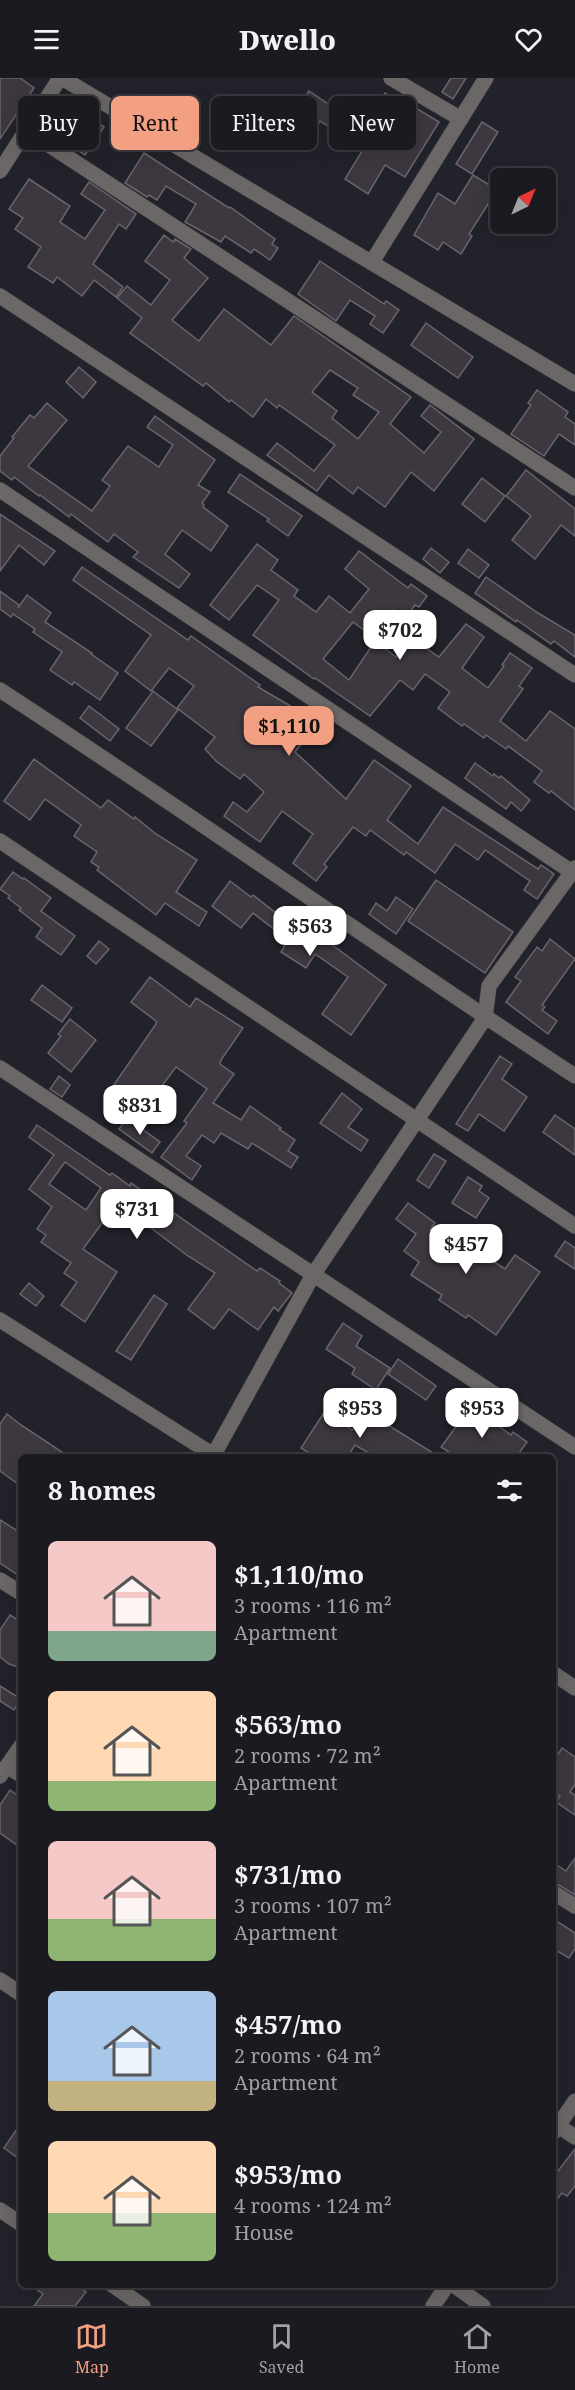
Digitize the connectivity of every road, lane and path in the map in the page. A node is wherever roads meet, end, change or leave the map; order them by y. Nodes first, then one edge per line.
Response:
1 (61, 78) edge
2 (391, 78) edge
3 (486, 78) edge
4 (49, 96) edge
5 (460, 119) junction
6 (18, 143) edge
7 (57, 150) edge
8 (0, 171) edge
9 (372, 262) junction
10 (0, 296) edge
11 (575, 384) edge
12 (575, 488) edge
13 (0, 490) edge
14 (575, 675) edge
15 (0, 690) edge
16 (0, 841) edge
17 (574, 871) edge
18 (486, 1018) junction
19 (0, 1068) edge
20 (575, 1076) edge
21 (417, 1120) junction
22 (575, 1226) edge
23 (313, 1275) junction
24 (0, 1320) edge
25 (575, 1447) edge
26 (211, 1454) edge
27 (215, 1454) edge
28 (0, 1580) edge
29 (18, 1591) edge
30 (556, 1675) edge
31 (575, 1688) edge
32 (18, 1750) edge
33 (4, 1771) edge
34 (556, 1894) edge
35 (575, 1906) edge
36 (0, 1980) edge
37 (18, 1992) edge
38 (575, 2101) edge
39 (556, 2126) edge
40 (556, 2128) edge
41 (575, 2137) edge
42 (0, 2210) edge
43 (18, 2222) edge
44 (117, 2288) edge
45 (447, 2288) edge
46 (456, 2288) edge
47 (143, 2306) edge
48 (433, 2306) edge
49 (483, 2306) edge

1 - 4 street
1 - 9 street
2 - 5 street
3 - 5 street
5 - 9 street
6 - 8 street
7 - 12 street
9 - 11 street
10 - 14 street
13 - 17 street
15 - 18 street
16 - 21 street
17 - 18 street
18 - 20 street
18 - 21 street
19 - 23 street
21 - 22 street
21 - 23 street
23 - 25 street
23 - 27 street
24 - 26 street
28 - 29 street
30 - 31 street
32 - 33 street
34 - 35 street
36 - 37 street
38 - 39 street
40 - 41 street
42 - 43 street
44 - 47 street
45 - 48 street
46 - 49 street

